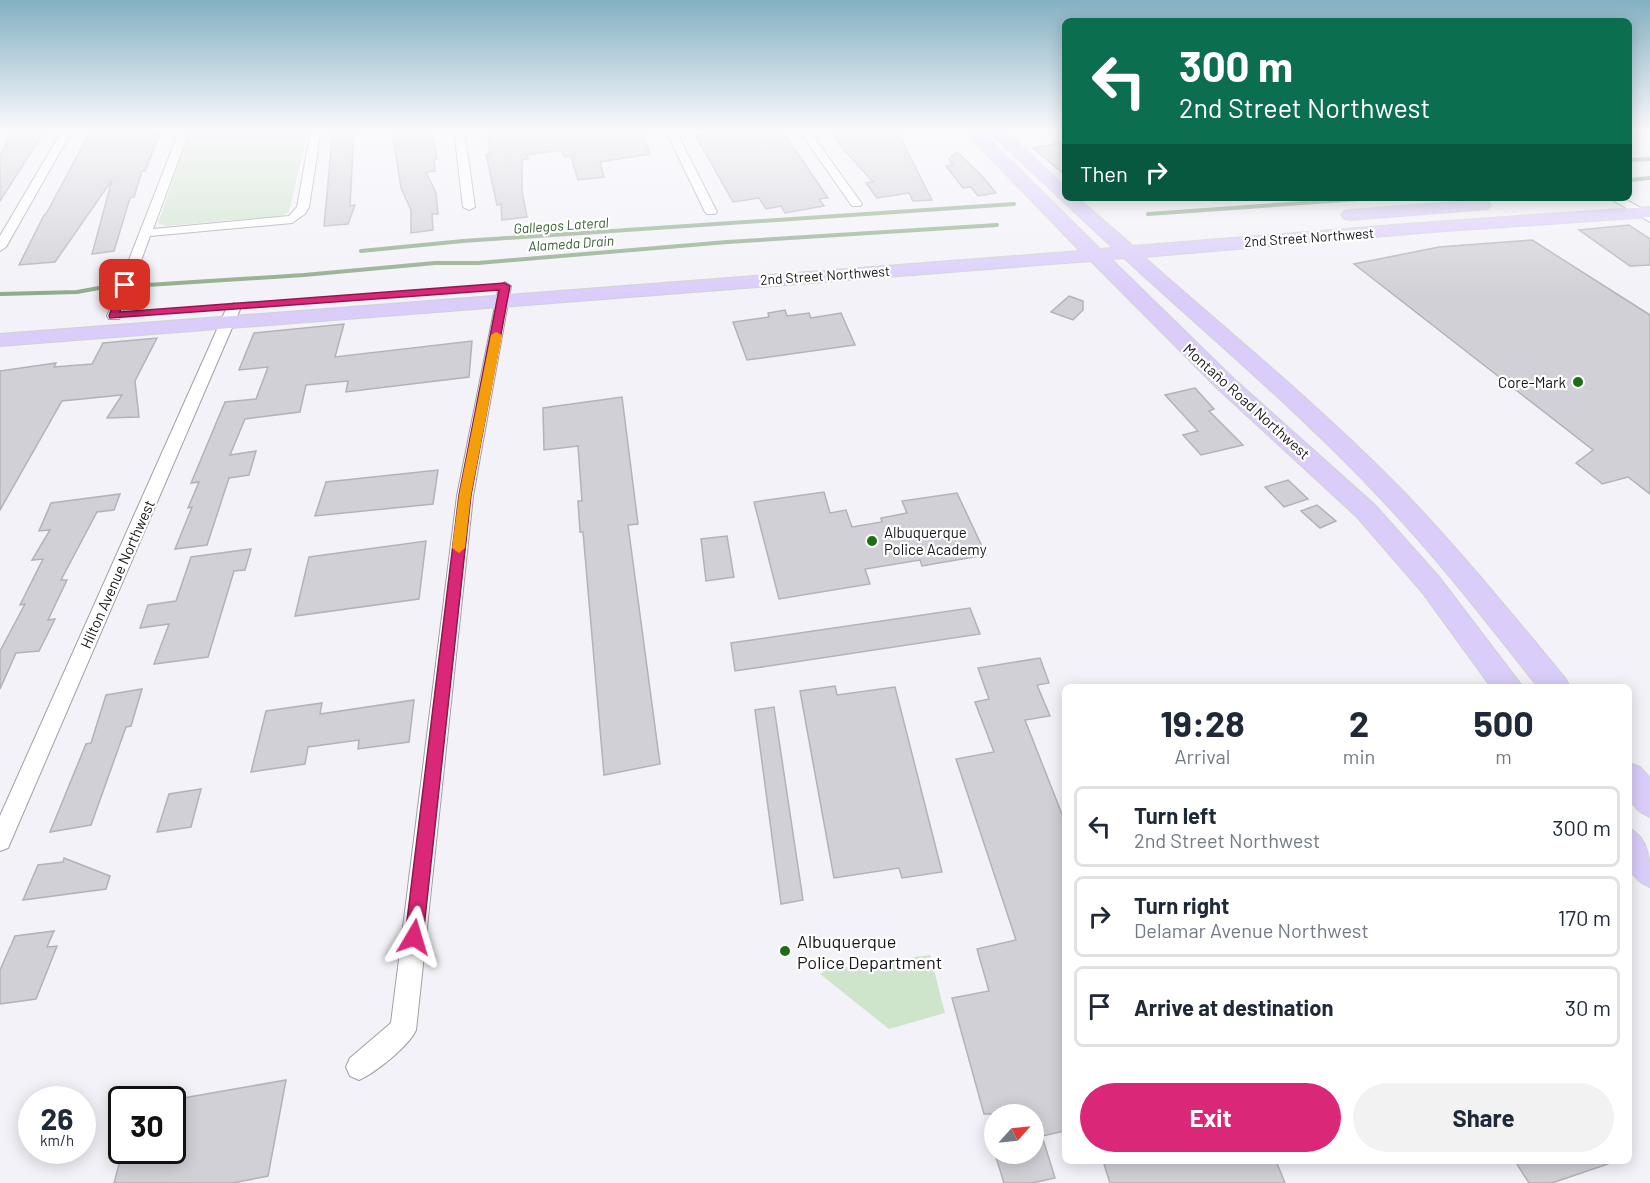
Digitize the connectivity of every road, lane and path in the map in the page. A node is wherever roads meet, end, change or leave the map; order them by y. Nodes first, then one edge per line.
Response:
1 (36, 184) edge
2 (164, 184) edge
3 (307, 184) edge
4 (466, 184) edge
5 (697, 184) edge
6 (842, 184) edge
7 (1033, 184) edge
8 (1650, 196) edge
9 (1632, 197) edge
10 (1069, 201) edge
11 (1621, 201) edge
12 (856, 204) dead end
13 (1499, 204) dead end
14 (469, 207) dead end
15 (711, 212) dead end
16 (1647, 214) edge
17 (1334, 216) dead end
18 (1196, 229) dead end
19 (145, 233) junction
20 (1104, 246) junction
21 (0, 247) edge
22 (504, 294) junction
23 (231, 314) junction
24 (114, 316) junction
25 (0, 323) edge
26 (0, 340) edge
27 (1506, 684) edge
28 (1553, 684) edge
29 (1632, 781) edge
30 (1650, 802) edge
31 (0, 841) edge
32 (1632, 848) edge
33 (1650, 871) edge
34 (359, 1067) dead end

1 - 21 street
2 - 19 street
3 - 19 street
4 - 14 street
5 - 15 street
6 - 12 street
7 - 20 main road, Montaño Road Northwest
8 - 9 main road
10 - 20 main road, Montaño Road Northwest
11 - 16 street
13 - 17 main road, 2nd Street Northwest
16 - 20 main road, 2nd Street Northwest
18 - 20 main road, 2nd Street Northwest
19 - 24 street
20 - 22 main road, 2nd Street Northwest
20 - 27 main road, Montaño Road Northwest
20 - 28 main road, Montaño Road Northwest
22 - 23 main road, 2nd Street Northwest
22 - 34 street
23 - 24 main road, 2nd Street Northwest
23 - 26 main road, 2nd Street Northwest
23 - 31 street, Hilton Avenue Northwest
24 - 25 main road, 2nd Street Northwest
29 - 30 main road
32 - 33 main road

